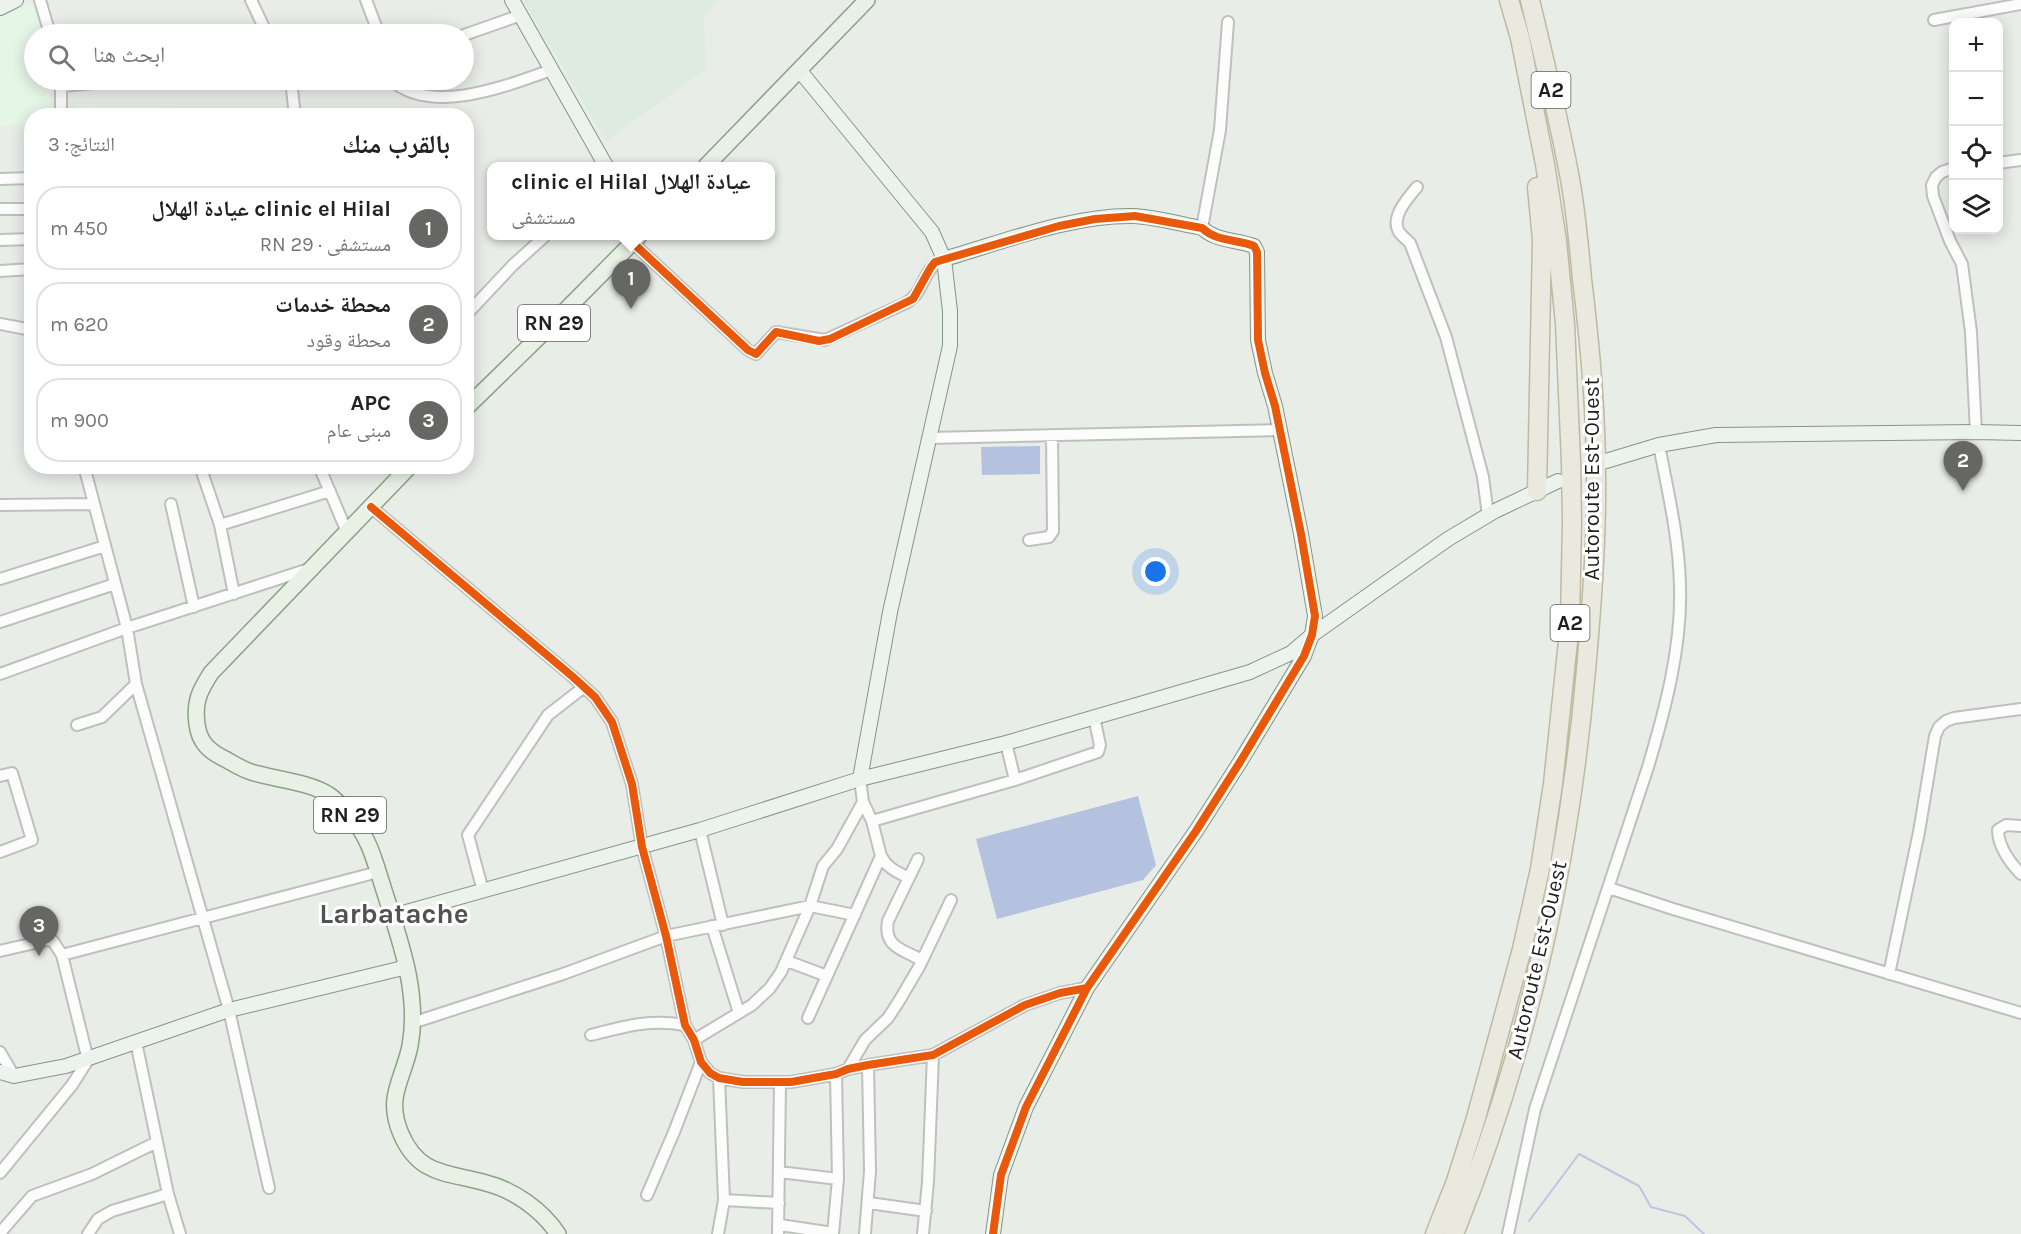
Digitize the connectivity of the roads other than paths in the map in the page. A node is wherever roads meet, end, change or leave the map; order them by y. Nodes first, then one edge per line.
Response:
1 (16, 0) edge
2 (40, 0) edge
3 (251, 0) edge
4 (366, 0) edge
5 (512, 0) edge
6 (867, 0) edge
7 (1509, 0) edge
8 (1530, 0) edge
9 (2021, 4) edge
10 (0, 8) edge
11 (521, 15) junction
12 (1934, 20) dead end
13 (1228, 21) dead end
14 (47, 24) edge
15 (262, 24) edge
16 (374, 24) edge
17 (474, 31) edge
18 (550, 70) junction
19 (800, 71) junction
20 (1528, 81) junction
21 (62, 90) edge
22 (292, 90) edge
23 (407, 90) edge
24 (61, 108) edge
25 (294, 108) edge
26 (2021, 159) edge
27 (604, 162) edge
28 (710, 162) edge
29 (2003, 162) edge
30 (1949, 169) edge
31 (24, 178) edge
32 (0, 179) edge
33 (1417, 187) dead end
34 (0, 209) edge
35 (24, 209) edge
36 (1202, 228) junction
37 (24, 239) edge
38 (0, 240) edge
39 (541, 240) edge
40 (635, 240) edge
41 (637, 240) edge
42 (944, 259) junction
43 (24, 270) edge
44 (0, 271) edge
45 (474, 307) edge
46 (0, 324) edge
47 (24, 328) edge
48 (474, 400) edge
49 (1279, 430) junction
50 (1976, 432) junction
51 (2021, 434) edge
52 (1052, 435) junction
53 (928, 438) junction
54 (1659, 445) junction
55 (1606, 461) tunnel mouth
56 (86, 474) edge
57 (203, 474) edge
58 (323, 474) edge
59 (402, 474) edge
60 (1558, 481) tunnel mouth
61 (330, 491) junction
62 (1537, 491) junction
63 (94, 504) junction
64 (171, 504) dead end
65 (0, 505) edge
66 (371, 507) junction
67 (1488, 515) junction
68 (219, 525) junction
69 (347, 531) junction
70 (1029, 540) dead end
71 (105, 546) junction
72 (310, 569) junction
73 (0, 579) edge
74 (115, 584) junction
75 (234, 594) junction
76 (194, 607) junction
77 (0, 622) edge
78 (127, 628) junction
79 (1312, 634) junction
80 (0, 674) edge
81 (136, 684) junction
82 (584, 687) junction
83 (2021, 709) edge
84 (1094, 717) junction
85 (77, 725) dead end
86 (1006, 744) junction
87 (0, 776) edge
88 (860, 779) junction
89 (1015, 780) junction
90 (863, 802) junction
91 (872, 821) junction
92 (2021, 826) edge
93 (700, 830) junction
94 (642, 847) junction
95 (0, 852) edge
96 (881, 856) junction
97 (918, 859) dead end
98 (378, 872) junction
99 (2021, 874) edge
100 (909, 878) junction
101 (1609, 888) junction
102 (483, 891) junction
103 (951, 900) dead end
104 (810, 906) junction
105 (855, 915) junction
106 (392, 916) junction
107 (203, 918) junction
108 (717, 926) junction
109 (666, 936) junction
110 (0, 951) edge
111 (62, 955) junction
112 (922, 960) junction
113 (788, 961) junction
114 (407, 967) junction
115 (1889, 974) junction
116 (827, 976) junction
117 (1087, 988) junction
118 (229, 1010) junction
119 (739, 1013) junction
120 (2021, 1013) edge
121 (808, 1018) dead end
122 (412, 1023) junction
123 (685, 1025) junction
124 (591, 1035) dead end
125 (694, 1040) junction
126 (136, 1042) junction
127 (0, 1052) edge
128 (933, 1055) junction
129 (88, 1060) junction
130 (701, 1062) junction
131 (868, 1065) junction
132 (848, 1069) junction
133 (0, 1072) edge
134 (836, 1074) junction
135 (14, 1076) junction
136 (719, 1078) junction
137 (780, 1082) junction
138 (158, 1142) junction
139 (779, 1172) junction
140 (0, 1173) edge
141 (838, 1179) junction
142 (270, 1188) dead end
143 (168, 1194) junction
144 (647, 1195) dead end
145 (724, 1200) junction
146 (779, 1203) junction
147 (869, 1203) junction
148 (926, 1211) junction
149 (779, 1229) edge
150 (0, 1233) edge
151 (87, 1234) edge
152 (180, 1234) edge
153 (558, 1234) edge
154 (718, 1234) edge
155 (833, 1234) edge
156 (865, 1234) edge
157 (923, 1234) edge
158 (993, 1234) edge
159 (1435, 1234) edge
160 (1454, 1234) edge
161 (1508, 1234) edge

1 - 10 street
2 - 14 street
3 - 15 street
4 - 16 street
5 - 11 street
6 - 19 main road
7 - 20 highway, Autoroute Est-Ouest / A2
8 - 160 highway, Autoroute Est-Ouest / A2
9 - 12 street
11 - 17 street
11 - 18 street
13 - 36 street
18 - 23 street
18 - 27 street
19 - 28 main road
19 - 42 street
20 - 62 highway
20 - 159 highway, Autoroute Est-Ouest / A2
21 - 24 street
22 - 25 street
26 - 29 street
30 - 50 street
31 - 32 street
33 - 67 street
34 - 35 street
36 - 42 street
36 - 49 street
37 - 38 street
39 - 45 street
40 - 48 main road, RN 29 / RN 29
41 - 42 street
42 - 53 street
43 - 44 street
46 - 47 street
49 - 52 street
49 - 79 street
50 - 51 street
50 - 54 street
52 - 53 street
52 - 70 street
53 - 88 street
54 - 55 street
54 - 101 street
56 - 63 street
57 - 68 street
58 - 61 street
59 - 66 main road, RN 29 / RN 29
60 - 62 street
61 - 68 street
61 - 69 street
62 - 67 street
63 - 65 street
63 - 71 street
64 - 76 street
66 - 69 main road, RN 29 / RN 29
66 - 82 street
67 - 79 street
68 - 75 street
69 - 72 main road, RN 29 / RN 29
71 - 73 street
71 - 74 street
72 - 75 street
72 - 98 main road, RN 29 / RN 29
74 - 77 street
74 - 78 street
75 - 76 street
76 - 78 street
78 - 80 street
78 - 81 street
79 - 84 street
79 - 117 street
81 - 85 street
81 - 107 street
82 - 94 street
82 - 102 street
83 - 115 street
84 - 86 street
84 - 89 street
86 - 88 street
86 - 89 street
87 - 95 street
88 - 90 street
88 - 93 street
89 - 91 street
90 - 91 street
90 - 104 street
91 - 96 street
92 - 99 street
93 - 94 street
93 - 108 street
94 - 102 street
94 - 109 street
96 - 100 street
96 - 105 street
97 - 100 street
98 - 106 main road, RN 29 / RN 29
98 - 107 street
100 - 112 street
101 - 115 street
101 - 161 street
102 - 106 street
103 - 112 street
104 - 105 street
104 - 108 street
104 - 113 street
105 - 116 street
106 - 114 main road, RN 29 / RN 29
107 - 111 street
107 - 118 street
108 - 109 street
108 - 119 street
109 - 122 street
109 - 123 street
110 - 111 street
111 - 129 street
112 - 132 street
113 - 116 street
113 - 119 street
114 - 118 street
114 - 122 main road, RN 29 / RN 29
115 - 120 street
116 - 121 street
117 - 128 street
117 - 158 street
118 - 126 street
118 - 142 street
119 - 125 street
122 - 153 main road, RN 29 / RN 29
123 - 124 street
123 - 125 street
125 - 130 street
126 - 129 street
126 - 138 street
127 - 135 street
128 - 131 street
128 - 148 street
129 - 135 street
129 - 140 street
130 - 136 street
130 - 144 street
131 - 132 street
131 - 147 street
132 - 134 street
133 - 135 street
134 - 137 street
134 - 141 street
136 - 137 street
136 - 145 street
137 - 139 street
138 - 143 street
138 - 150 street
139 - 141 street
139 - 146 street
141 - 155 street
143 - 151 street
143 - 152 street
145 - 146 street
145 - 154 street
146 - 149 street
147 - 148 street
147 - 156 street
148 - 157 street
149 - 155 street

